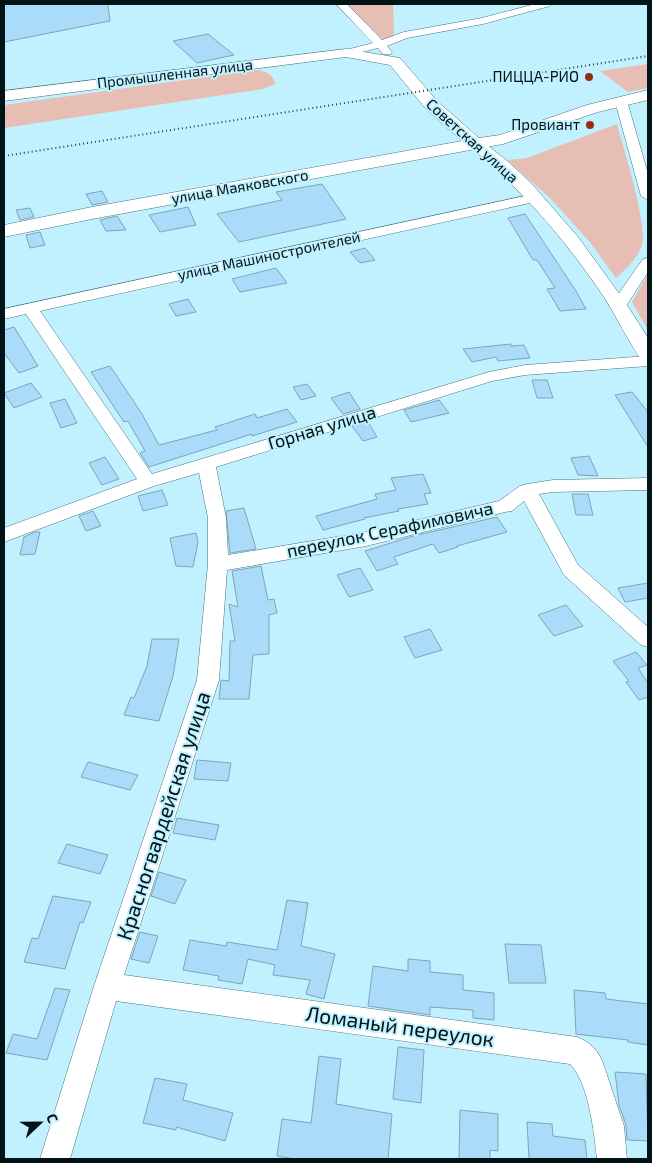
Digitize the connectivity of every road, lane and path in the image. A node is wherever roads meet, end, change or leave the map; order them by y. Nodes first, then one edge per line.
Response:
1 (340, 4) edge
2 (546, 4) edge
3 (380, 45) junction
4 (346, 53) junction
5 (395, 61) junction
6 (648, 94) edge
7 (4, 96) edge
8 (621, 101) junction
9 (476, 144) junction
10 (648, 196) edge
11 (534, 198) junction
12 (4, 231) edge
13 (648, 262) edge
14 (618, 306) junction
15 (30, 308) junction
16 (4, 314) edge
17 (648, 355) edge
18 (648, 361) edge
19 (206, 464) junction
20 (148, 482) junction
21 (648, 484) edge
22 (527, 490) junction
23 (4, 535) edge
24 (218, 564) junction
25 (648, 638) edge
26 (107, 986) junction
27 (55, 1159) edge
28 (612, 1159) edge

1 - 3 street, Советская улица
2 - 3 street, Промышленная улица
3 - 4 street, Промышленная улица
3 - 5 street, Советская улица
4 - 5 main road, Промышленная улица
4 - 7 main road, Промышленная улица
5 - 9 main road, Советская улица
6 - 8 main road, улица Маяковского
8 - 9 main road, улица Маяковского
8 - 10 street
9 - 11 street, Советская улица
9 - 12 main road, улица Маяковского
11 - 14 street, Советская улица
11 - 15 street, улица Машиностроителей
13 - 14 street
14 - 17 street, Советская улица
15 - 16 street, улица Машиностроителей
15 - 20 street
18 - 19 street, Горная улица
19 - 20 street, Горная улица
19 - 24 street, Красногвардейская улица
20 - 23 street, Горная улица
21 - 22 street, переулок Серафимовича
22 - 24 street, переулок Серафимовича
22 - 25 street
24 - 26 street, Красногвардейская улица
26 - 27 street, Красногвардейская улица
26 - 28 street, Ломаный переулок

